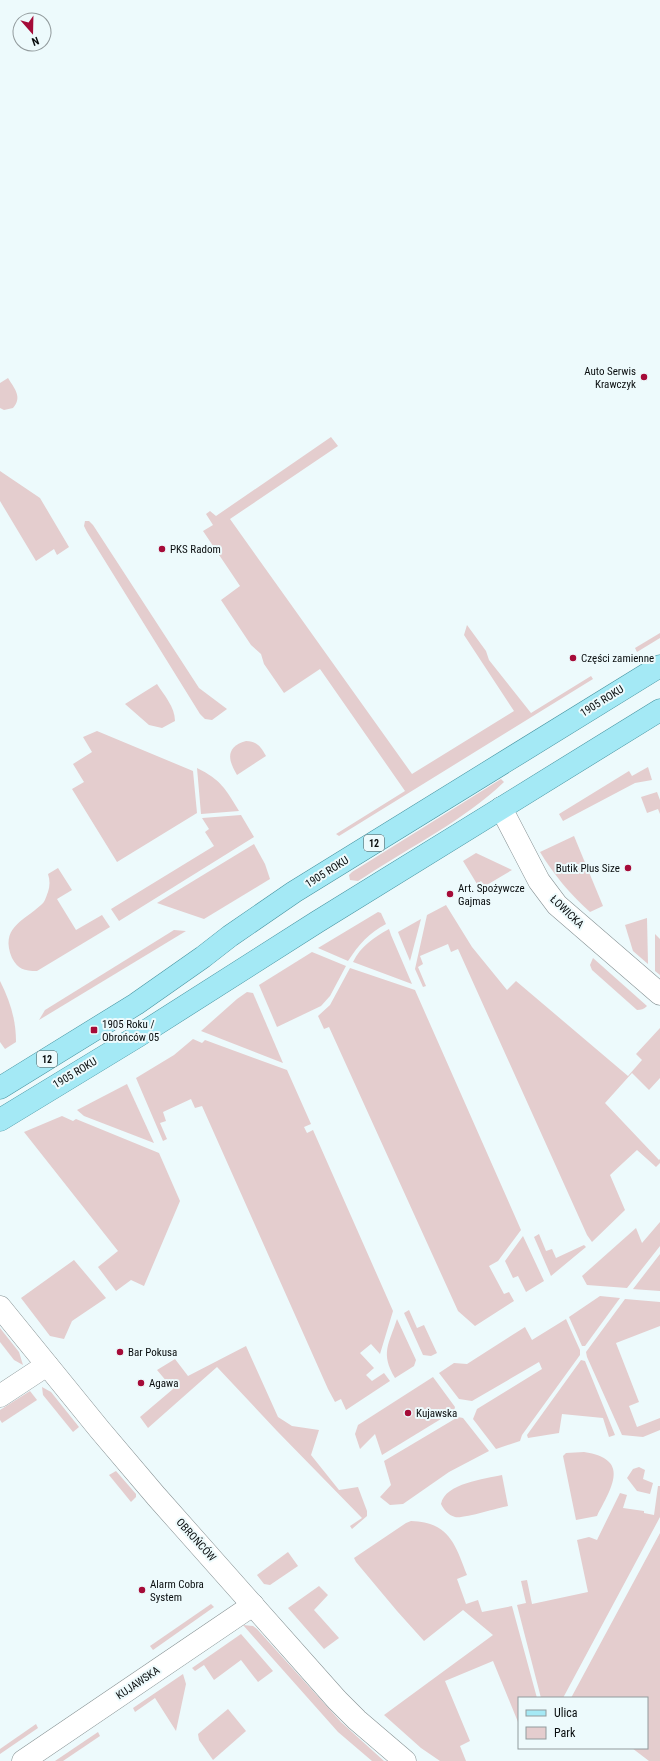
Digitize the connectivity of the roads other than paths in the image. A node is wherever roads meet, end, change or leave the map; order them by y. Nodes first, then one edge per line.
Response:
1 (660, 666) edge
2 (660, 710) edge
3 (501, 808) junction
4 (660, 994) edge
5 (0, 1088) edge
6 (0, 1120) edge
7 (0, 1307) edge
8 (48, 1365) junction
9 (0, 1396) edge
10 (253, 1605) junction
11 (23, 1761) edge
12 (406, 1761) edge

1 - 5 main road, 1905 ROKU / 12
2 - 3 main road, 1905 ROKU / 12
3 - 4 street, ŁOWICKA
3 - 6 main road, 1905 ROKU / 12
7 - 8 street, OBROŃCÓW
8 - 9 street
8 - 10 street, OBROŃCÓW
10 - 11 street, KUJAWSKA
10 - 12 street, OBROŃCÓW

